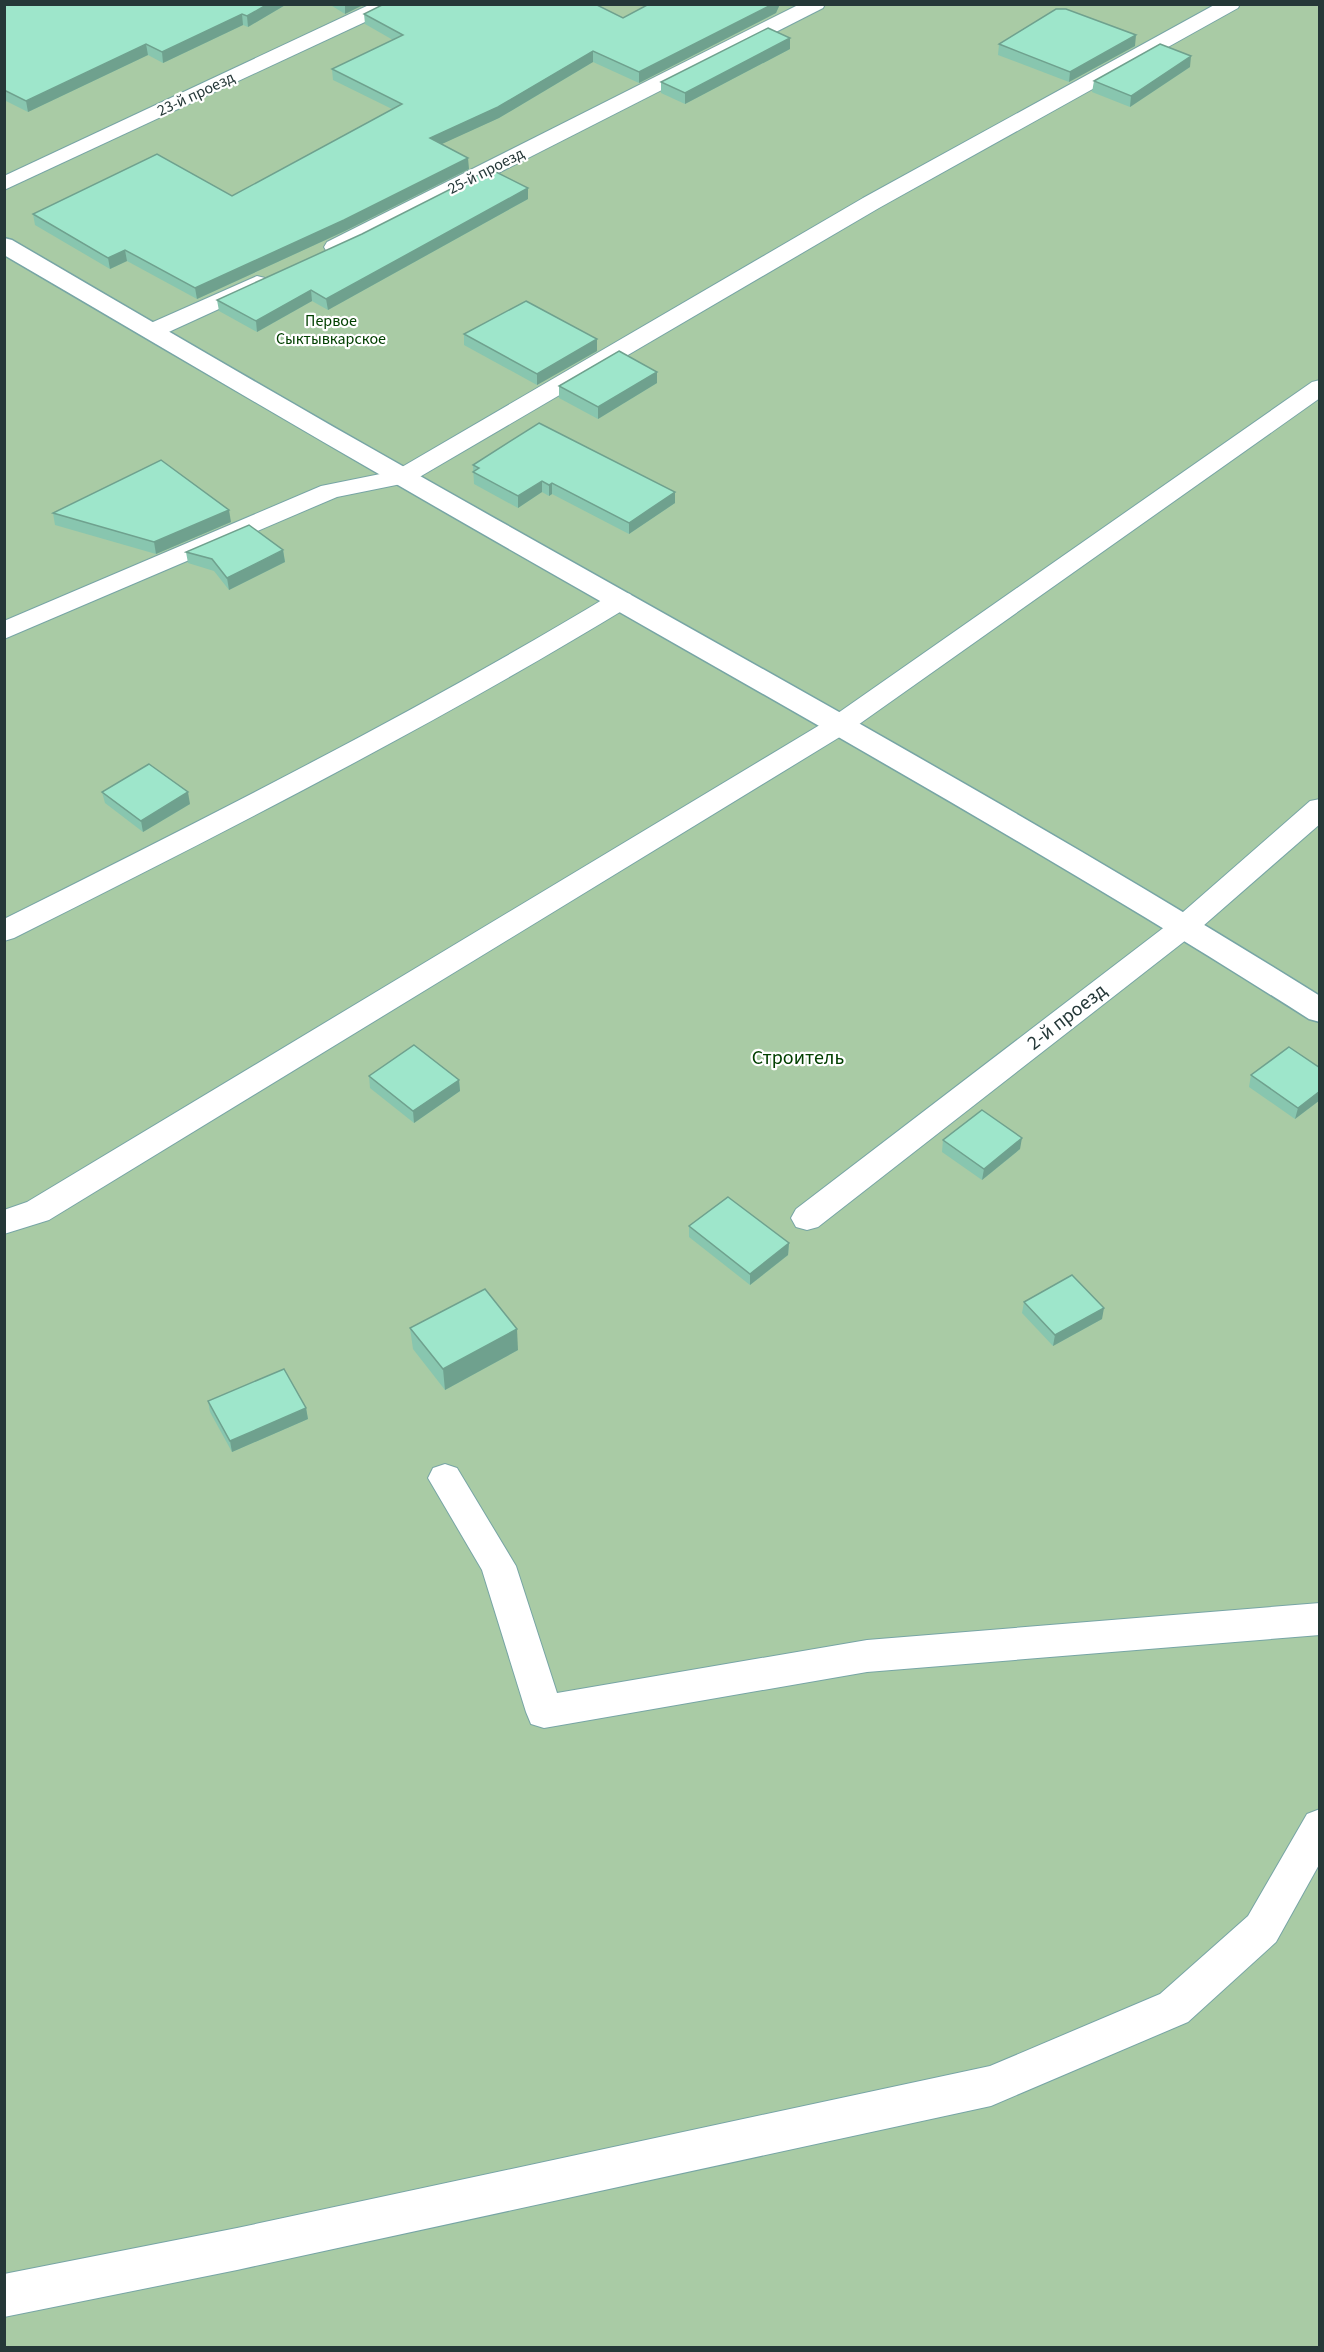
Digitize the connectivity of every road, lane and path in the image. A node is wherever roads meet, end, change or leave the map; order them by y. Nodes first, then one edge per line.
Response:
1 (388, 4) edge
2 (816, 4) edge
3 (1231, 4) edge
4 (4, 184) edge
5 (4, 244) edge
6 (312, 258) edge
7 (280, 272) edge
8 (153, 331) junction
9 (1320, 387) edge
10 (402, 477) junction
11 (621, 600) junction
12 (4, 632) edge
13 (838, 726) junction
14 (1320, 808) edge
15 (1185, 926) junction
16 (4, 931) edge
17 (1320, 1011) edge
18 (807, 1218) dead end
19 (4, 1222) edge
20 (445, 1478) dead end
21 (1320, 1619) edge
22 (1320, 1826) edge
23 (4, 2296) edge

1 - 4 lane, 23-й проезд
2 - 6 lane, 25-й проезд
3 - 10 lane
5 - 8 street
7 - 8 lane
8 - 10 street
9 - 13 lane
10 - 11 street
10 - 12 lane
11 - 13 street
11 - 16 lane
13 - 15 street
13 - 19 lane
14 - 15 lane, 2-й проезд
15 - 17 street
15 - 18 lane, 2-й проезд
20 - 21 lane
22 - 23 lane

